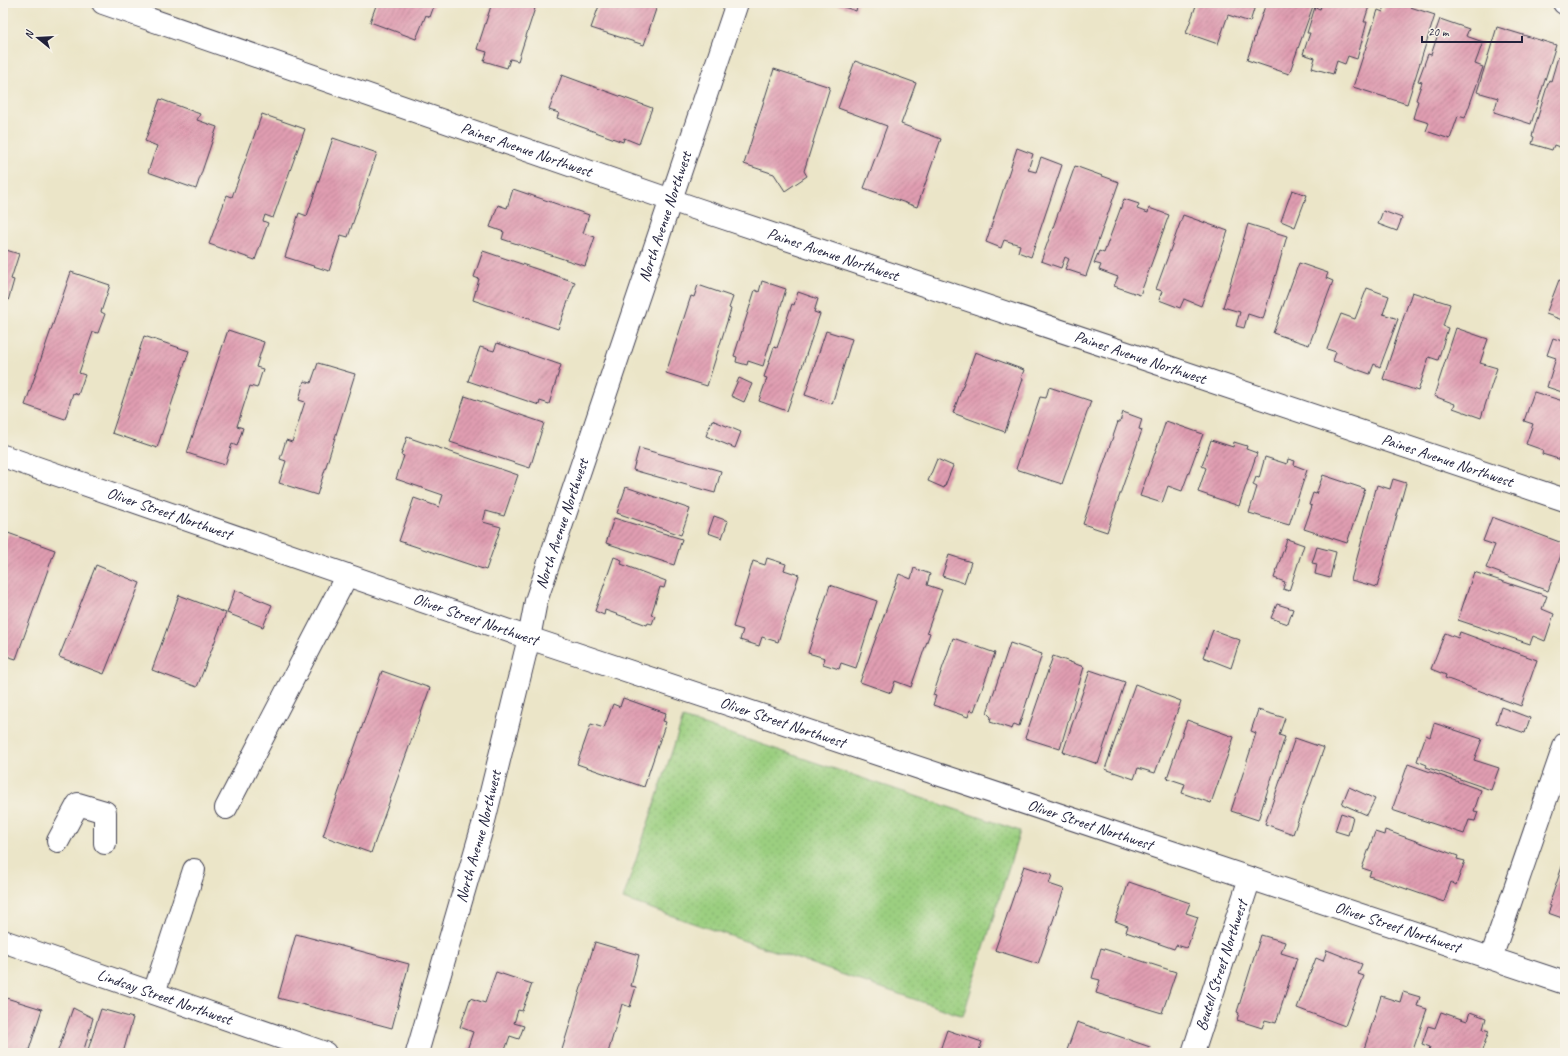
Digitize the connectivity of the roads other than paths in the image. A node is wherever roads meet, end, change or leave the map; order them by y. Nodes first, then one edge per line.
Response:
1 (104, 3) edge
2 (737, 3) edge
3 (671, 200) junction
4 (3, 456) edge
5 (1565, 500) edge
6 (347, 574) junction
7 (529, 638) junction
8 (1565, 744) edge
9 (226, 808) dead end
10 (58, 842) dead end
11 (105, 843) dead end
12 (194, 870) dead end
13 (1250, 878) junction
14 (3, 941) edge
15 (1491, 958) junction
16 (1565, 983) edge
17 (154, 993) junction
18 (325, 1053) edge
19 (417, 1053) edge
20 (1194, 1053) edge

1 - 3 street, Paines Avenue Northwest
2 - 3 street, North Avenue Northwest
3 - 5 street, Paines Avenue Northwest
3 - 7 street, North Avenue Northwest
4 - 6 street, Oliver Street Northwest
6 - 7 street, Oliver Street Northwest
6 - 9 street
7 - 13 street, Oliver Street Northwest
7 - 19 street, North Avenue Northwest
8 - 15 street
10 - 11 street
12 - 17 street
13 - 15 street, Oliver Street Northwest
13 - 20 street, Beutell Street Northwest
14 - 17 street, Lindsay Street Northwest
15 - 16 street, Oliver Street Northwest
17 - 18 street, Lindsay Street Northwest

